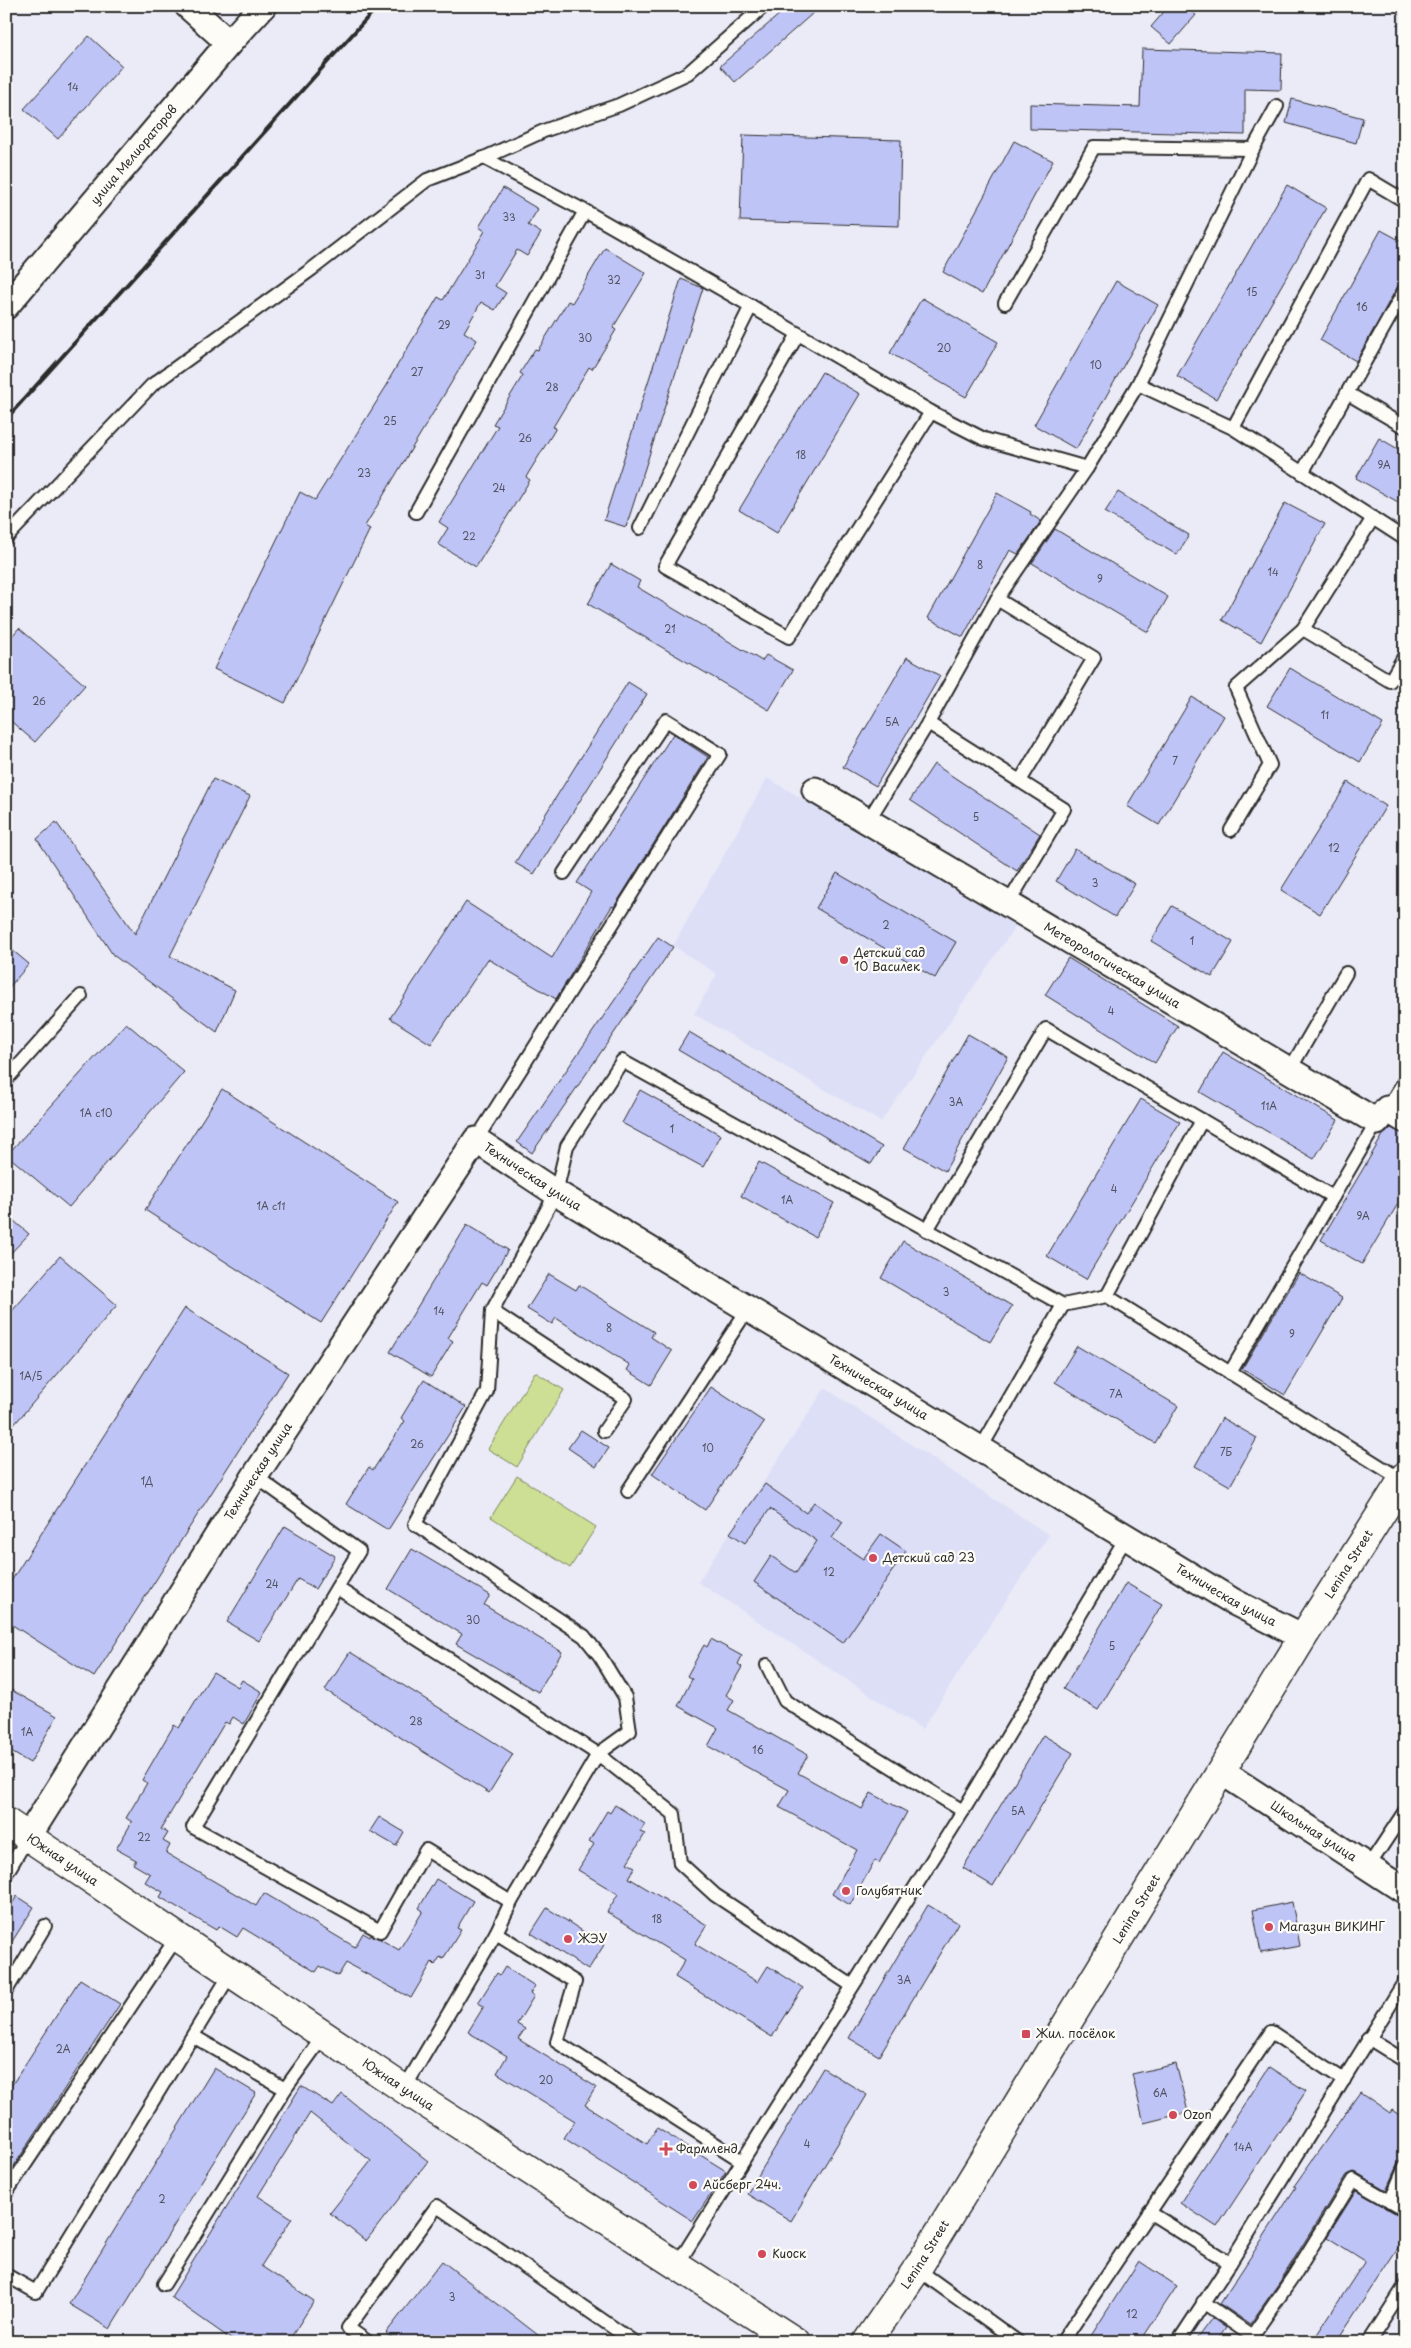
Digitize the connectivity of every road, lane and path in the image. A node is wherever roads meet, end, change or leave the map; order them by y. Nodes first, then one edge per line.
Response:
1 (188, 6) edge
2 (263, 6) edge
3 (764, 6) edge
4 (229, 43) junction
5 (1277, 106) dead end
6 (1253, 149) junction
7 (484, 158) junction
8 (1405, 201) edge
9 (585, 211) junction
10 (1405, 290) edge
11 (1005, 303) dead end
12 (6, 306) edge
13 (751, 306) junction
14 (798, 334) junction
15 (1138, 384) junction
16 (1347, 393) junction
17 (931, 412) junction
18 (1405, 427) edge
19 (1233, 428) junction
20 (1086, 468) junction
21 (1302, 473) junction
22 (416, 512) dead end
23 (1373, 518) junction
24 (640, 528) dead end
25 (6, 538) edge
26 (1405, 539) edge
27 (997, 599) junction
28 (1302, 629) junction
29 (1405, 656) edge
30 (928, 723) junction
31 (1020, 781) junction
32 (815, 790) dead end
33 (868, 822) junction
34 (1232, 830) dead end
35 (564, 873) dead end
36 (1008, 904) junction
37 (1346, 973) dead end
38 (81, 996) dead end
39 (1289, 1070) junction
40 (6, 1080) edge
41 (1405, 1080) edge
42 (1390, 1117) edge
43 (1202, 1120) junction
44 (476, 1140) junction
45 (556, 1193) junction
46 (1333, 1197) junction
47 (927, 1230) junction
48 (1107, 1296) junction
49 (1063, 1305) junction
50 (748, 1310) junction
51 (492, 1312) junction
52 (1230, 1373) junction
53 (604, 1430) dead end
54 (981, 1448) junction
55 (255, 1476) junction
56 (1403, 1478) edge
57 (628, 1492) dead end
58 (1127, 1536) junction
59 (337, 1588) junction
60 (1303, 1637) junction
61 (767, 1665) dead end
62 (598, 1754) junction
63 (1222, 1772) junction
64 (963, 1810) junction
65 (1405, 1811) edge
66 (17, 1829) edge
67 (1368, 1867) junction
68 (6, 1874) edge
69 (1405, 1891) edge
70 (511, 1902) junction
71 (46, 1926) dead end
72 (496, 1933) junction
73 (177, 1937) junction
74 (232, 1973) junction
75 (1405, 1980) edge
76 (851, 1985) junction
77 (6, 1991) edge
78 (324, 2035) junction
79 (193, 2036) junction
80 (1368, 2038) junction
81 (1405, 2060) edge
82 (1344, 2080) junction
83 (285, 2088) junction
84 (404, 2089) junction
85 (742, 2161) junction
86 (1405, 2167) edge
87 (6, 2193) edge
88 (1390, 2202) junction
89 (1405, 2210) edge
90 (1149, 2212) junction
91 (1230, 2263) junction
92 (677, 2265) junction
93 (917, 2269) junction
94 (6, 2275) edge
95 (164, 2284) dead end
96 (1405, 2286) edge
97 (1204, 2302) junction
98 (1254, 2339) edge
99 (368, 2342) edge
100 (634, 2342) edge
101 (796, 2342) edge
102 (867, 2342) edge
103 (1018, 2342) edge
104 (1062, 2342) edge
105 (1178, 2342) edge
106 (1369, 2342) edge

1 - 4 street
2 - 4 street, улица Мелиораторов
3 - 7 lane
4 - 12 street, улица Мелиораторов
5 - 6 lane
6 - 11 lane
6 - 15 lane
7 - 9 lane
7 - 25 lane
8 - 19 lane
9 - 13 lane
9 - 22 lane
10 - 16 lane
13 - 14 lane
13 - 24 lane
14 - 17 lane
14 - 17 lane
15 - 19 lane
15 - 20 lane
16 - 18 lane
16 - 21 lane
17 - 20 lane
19 - 21 lane
20 - 27 lane
21 - 23 lane
23 - 26 lane
23 - 28 lane
27 - 30 lane
27 - 31 lane
28 - 29 lane
28 - 34 lane
30 - 31 lane
30 - 33 lane
31 - 36 lane
32 - 33 street, Метеорологическая улица
33 - 36 street, Метеорологическая улица
35 - 44 lane
36 - 39 street, Метеорологическая улица
37 - 39 lane
38 - 40 lane
39 - 42 street, Метеорологическая улица
41 - 42 lane
42 - 46 lane
43 - 46 lane
43 - 47 lane
43 - 48 lane
44 - 45 street, Техническая улица
44 - 55 street, Техническая улица
45 - 47 lane
45 - 50 street, Техническая улица
45 - 51 lane
46 - 52 lane
47 - 49 lane
48 - 49 lane
48 - 52 lane
49 - 54 lane
50 - 54 street, Техническая улица
50 - 57 lane
51 - 53 lane
51 - 62 lane
52 - 56 lane
54 - 58 street, Техническая улица
55 - 59 lane
55 - 66 street, Техническая улица
56 - 60 main road, Lenina Street
58 - 60 street, Техническая улица
58 - 64 lane
59 - 62 lane
59 - 70 lane
60 - 63 main road, Lenina Street
61 - 64 lane
62 - 70 lane
62 - 76 lane
63 - 67 street, Школьная улица
63 - 93 main road, Lenina Street
64 - 76 lane
65 - 67 lane
66 - 68 lane
66 - 73 main road, Южная улица
67 - 69 street, Школьная улица
70 - 72 lane
71 - 77 lane
72 - 84 lane
72 - 85 lane
73 - 74 main road, Южная улица
73 - 87 lane
74 - 78 main road, Южная улица
74 - 79 lane
75 - 80 lane
76 - 85 lane
78 - 83 lane
78 - 84 main road, Южная улица
79 - 83 lane
79 - 94 lane
80 - 81 lane
80 - 82 lane
82 - 90 lane
82 - 91 lane
83 - 95 lane
84 - 92 main road, Южная улица
85 - 92 lane
86 - 88 lane
88 - 89 lane
88 - 98 lane
90 - 91 lane
90 - 104 lane
91 - 97 lane
92 - 101 main road, Южная улица
93 - 102 main road, Lenina Street
93 - 103 lane
96 - 106 lane
97 - 98 lane
97 - 105 lane
99 - 100 lane

